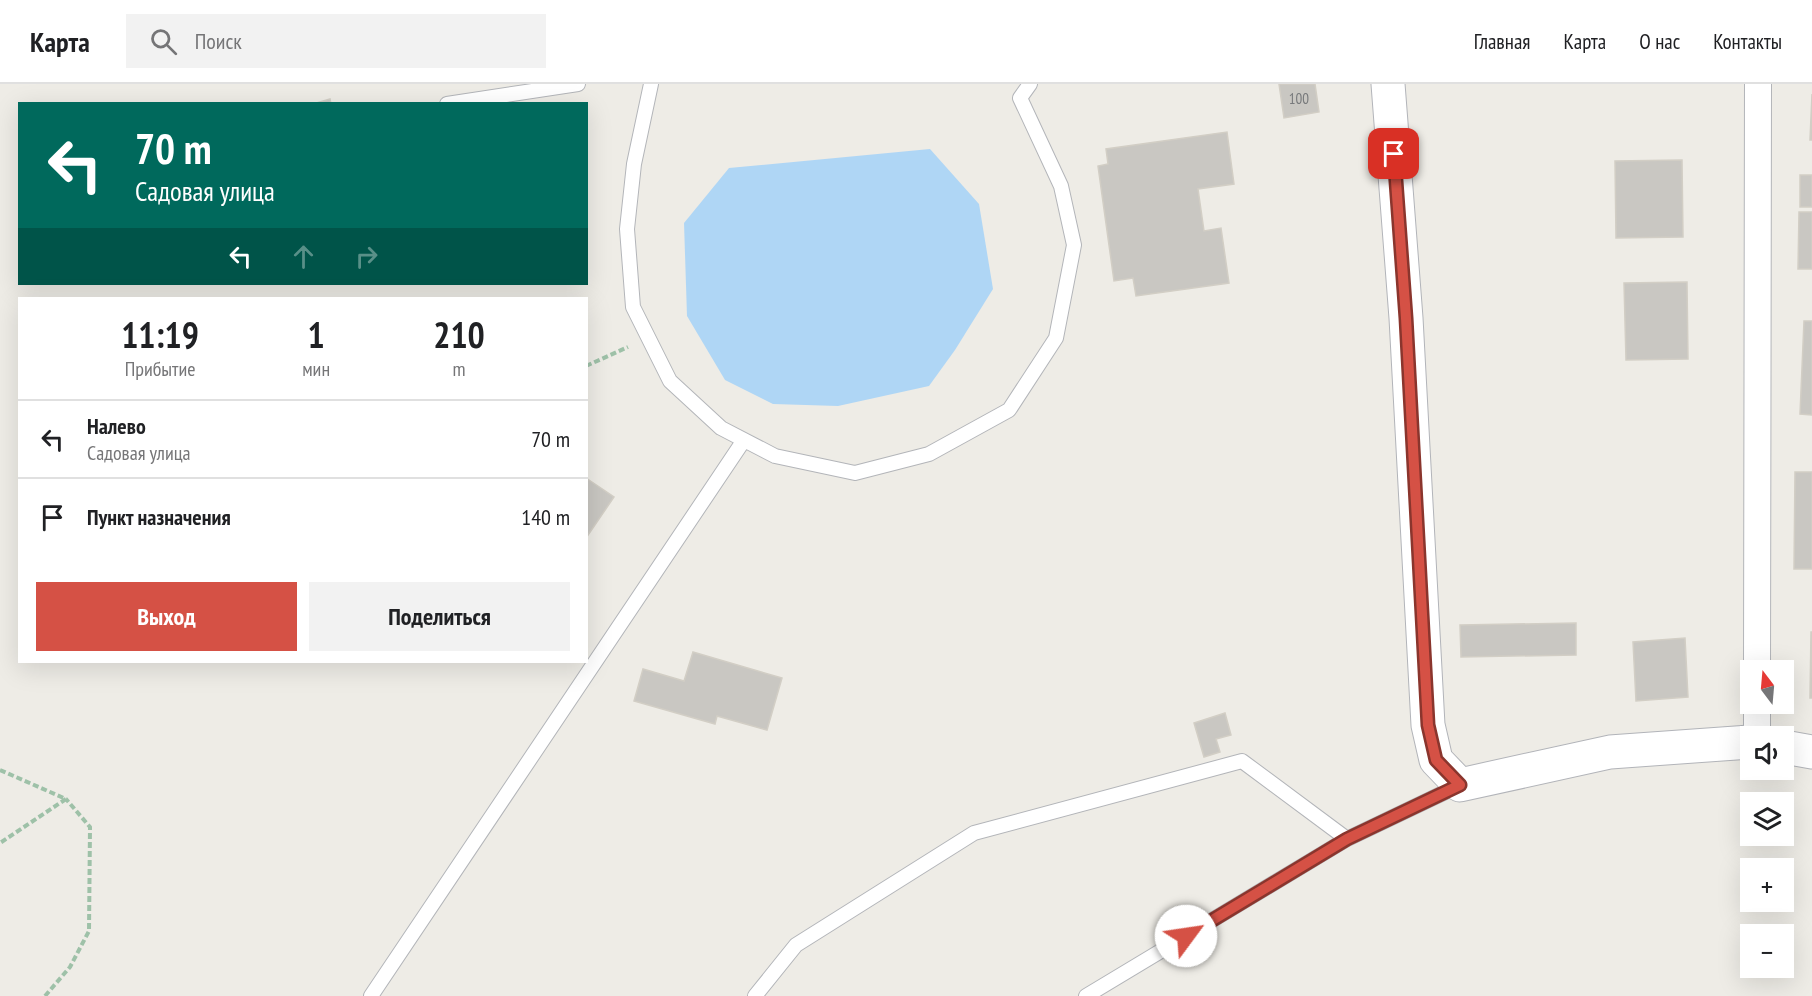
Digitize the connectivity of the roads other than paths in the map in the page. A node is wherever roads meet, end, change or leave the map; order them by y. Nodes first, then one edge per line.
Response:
1 (578, 84) edge
2 (651, 84) edge
3 (1030, 84) edge
4 (1388, 84) edge
5 (1758, 84) edge
6 (460, 102) edge
7 (744, 440) junction
8 (1757, 660) edge
9 (1740, 743) edge
10 (1794, 749) edge
11 (1812, 752) edge
12 (1460, 785) junction
13 (1347, 839) junction
14 (371, 996) edge
15 (755, 996) edge
16 (1086, 996) edge

1 - 6 lane
2 - 7 lane
3 - 7 lane
4 - 12 street
5 - 8 street
7 - 14 lane
9 - 12 street
10 - 11 street
12 - 13 lane
13 - 15 lane
13 - 16 lane

